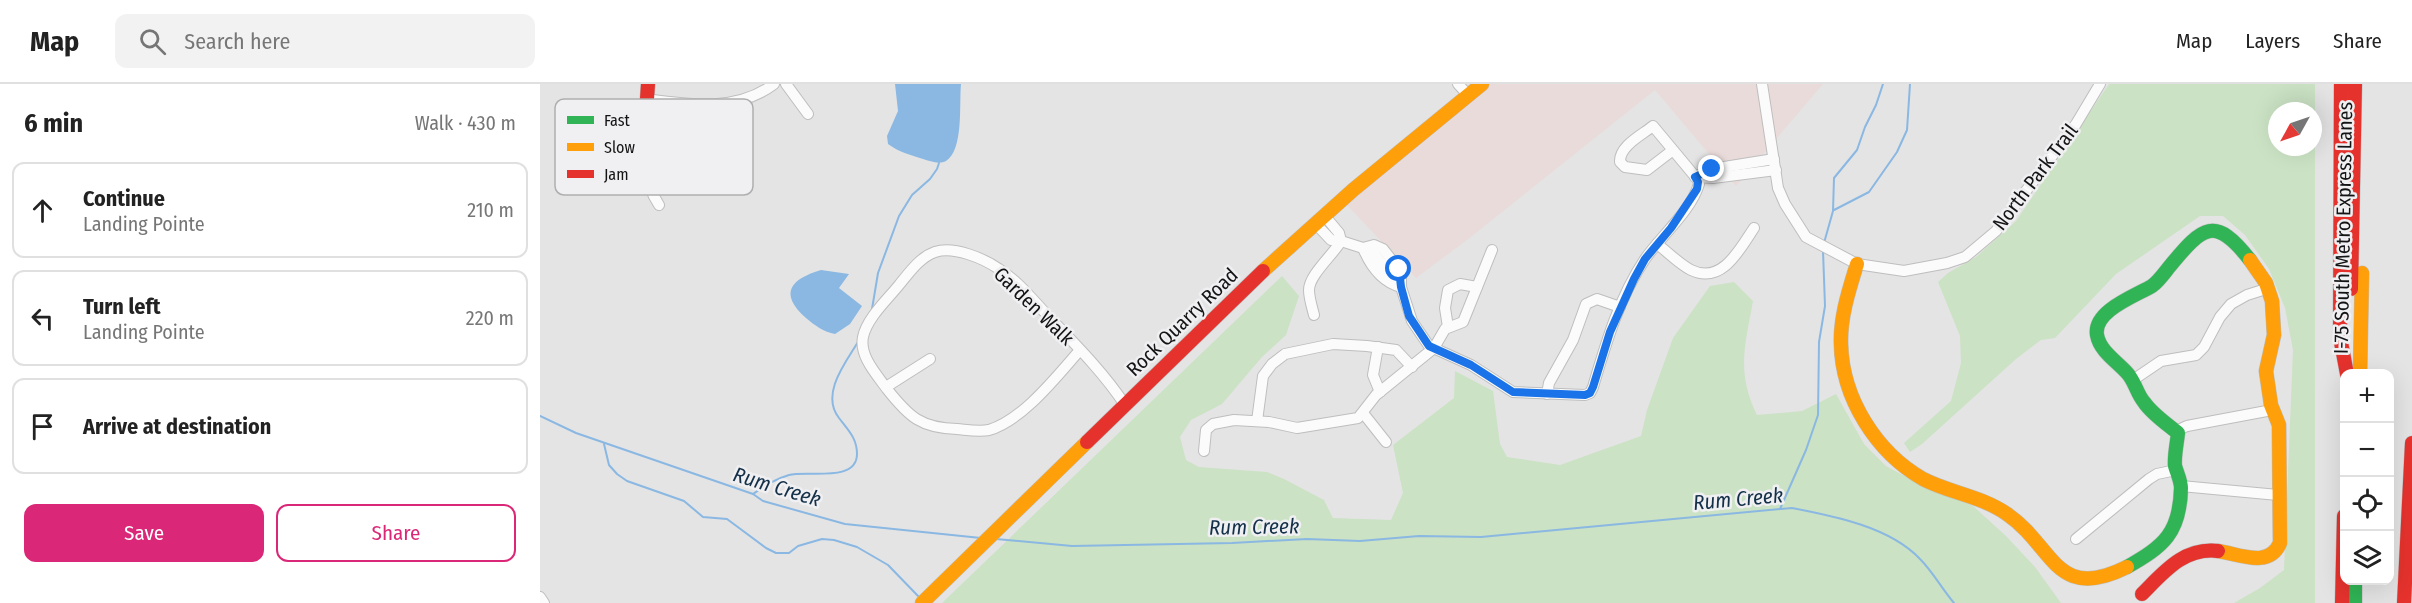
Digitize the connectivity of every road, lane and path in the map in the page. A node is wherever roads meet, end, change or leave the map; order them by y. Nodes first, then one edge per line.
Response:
1 (648, 84) edge
2 (774, 84) edge
3 (786, 84) edge
4 (1458, 84) edge
5 (1482, 84) edge
6 (1762, 84) edge
7 (2100, 84) edge
8 (2341, 84) edge
9 (2355, 84) edge
10 (2366, 84) edge
11 (1468, 95) junction
12 (647, 99) edge
13 (746, 99) edge
14 (808, 114) dead end
15 (1673, 150) junction
16 (1775, 165) junction
17 (1695, 177) junction
18 (652, 195) edge
19 (659, 204) dead end
20 (1319, 219) junction
21 (1754, 228) dead end
22 (1341, 241) junction
23 (1657, 244) junction
24 (1363, 248) junction
25 (1492, 250) dead end
26 (1857, 264) junction
27 (1401, 287) junction
28 (1477, 287) junction
29 (2269, 288) junction
30 (1620, 307) junction
31 (1314, 315) dead end
32 (1448, 327) junction
33 (1378, 347) junction
34 (1434, 348) junction
35 (1080, 350) junction
36 (930, 358) dead end
37 (1412, 367) junction
38 (2347, 369) edge
39 (2348, 369) edge
40 (2360, 369) edge
41 (2133, 380) junction
42 (886, 387) junction
43 (1380, 392) junction
44 (1548, 394) junction
45 (1125, 405) junction
46 (2272, 410) junction
47 (1363, 413) junction
48 (1257, 421) junction
49 (2176, 431) junction
50 (1386, 442) dead end
51 (2412, 443) edge
52 (1204, 452) dead end
53 (2176, 470) junction
54 (2181, 486) junction
55 (2278, 495) junction
56 (2344, 531) edge
57 (2076, 539) dead end
58 (2355, 585) edge
59 (2142, 594) dead end
60 (540, 597) edge
61 (544, 603) edge
62 (922, 603) edge
63 (2342, 603) edge
64 (2355, 603) edge
65 (2404, 603) edge

1 - 12 main road
2 - 13 street
3 - 14 street
4 - 11 street
5 - 11 main road, Rock Quarry Road
6 - 16 street, North Park Trail
7 - 26 street, North Park Trail
8 - 38 main road
9 - 39 main road
10 - 40 main road, I-75 South Metro Express Lanes
11 - 20 main road, Rock Quarry Road
15 - 15 street
15 - 17 street
16 - 17 street
16 - 26 street, North Park Trail
17 - 23 street
18 - 19 street
20 - 22 street
20 - 45 main road, Rock Quarry Road
21 - 23 street
22 - 24 street
22 - 31 street
23 - 30 street
24 - 27 street
24 - 27 street
25 - 28 street
26 - 54 main road
27 - 34 street
28 - 32 street
28 - 32 street
29 - 41 street
29 - 41 main road
29 - 46 main road
30 - 44 street
30 - 44 street
32 - 34 street
33 - 37 street
33 - 43 street
33 - 48 street
34 - 37 street
34 - 44 street
35 - 42 street, Garden Walk
35 - 42 street, Garden Walk
35 - 45 street, Garden Walk
36 - 42 street
37 - 43 street
41 - 49 main road
43 - 47 street
45 - 62 main road, Rock Quarry Road
46 - 49 street
46 - 55 main road
47 - 48 street
47 - 50 street
48 - 52 street
49 - 53 main road
51 - 65 main road
53 - 54 main road
53 - 57 street
54 - 55 street
55 - 59 main road
56 - 63 main road
58 - 64 main road
60 - 61 street

